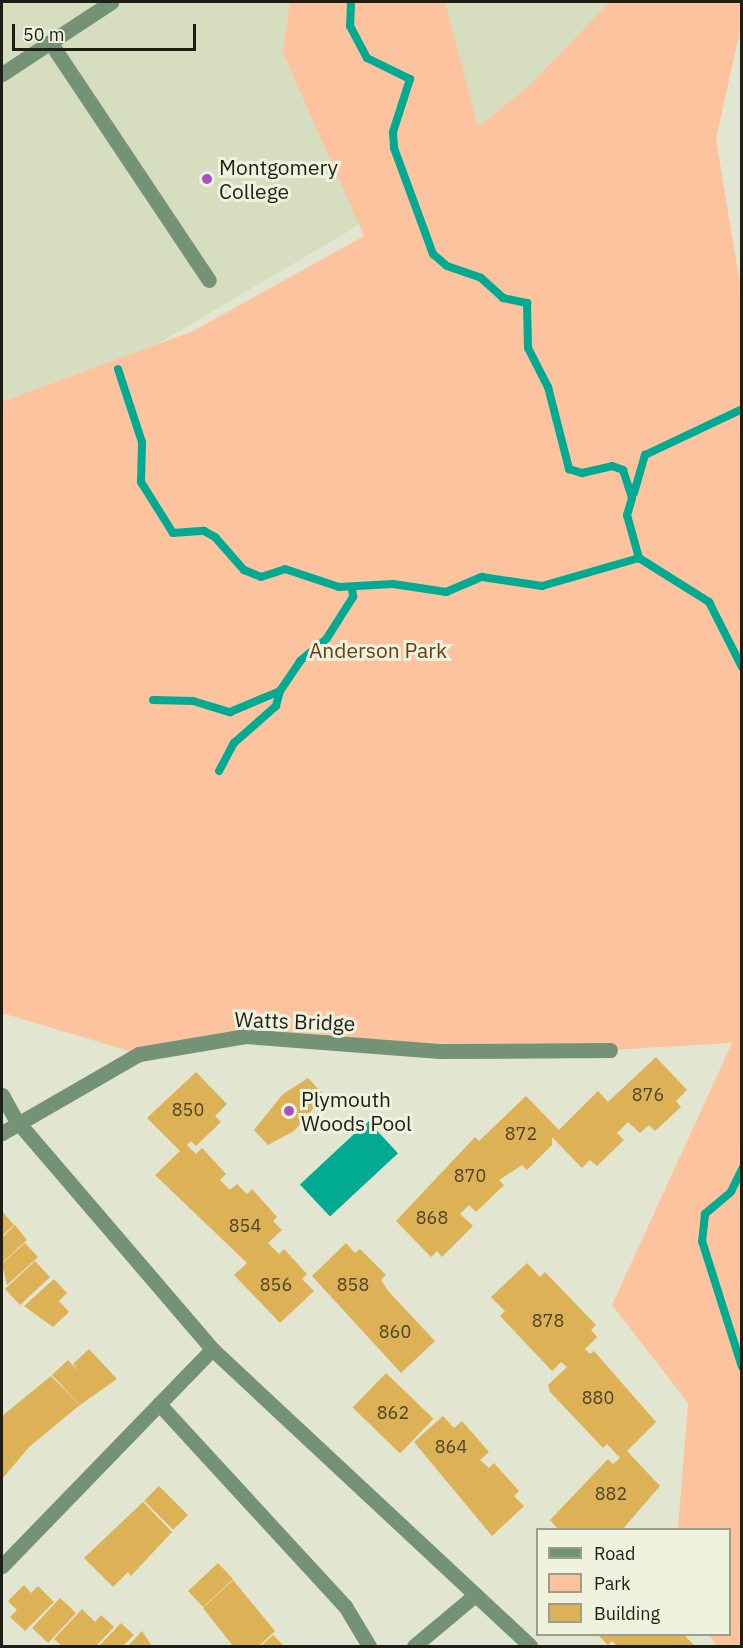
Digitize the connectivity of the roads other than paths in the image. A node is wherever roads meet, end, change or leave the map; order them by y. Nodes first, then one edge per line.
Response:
1 (111, 2) edge
2 (50, 42) junction
3 (2, 74) edge
4 (209, 280) dead end
5 (610, 1050) dead end
6 (2, 1095) edge
7 (16, 1120) junction
8 (2, 1133) edge
9 (212, 1349) junction
10 (159, 1404) junction
11 (2, 1566) edge
12 (475, 1595) junction
13 (369, 1647) edge
14 (414, 1647) edge
15 (530, 1647) edge

1 - 2 street
2 - 3 street
2 - 4 street
5 - 7 street, Watts Bridge
6 - 7 street
7 - 8 street, Watts Bridge
7 - 9 street
9 - 10 street
9 - 12 street
10 - 11 street
10 - 13 street
12 - 14 street
12 - 15 street

